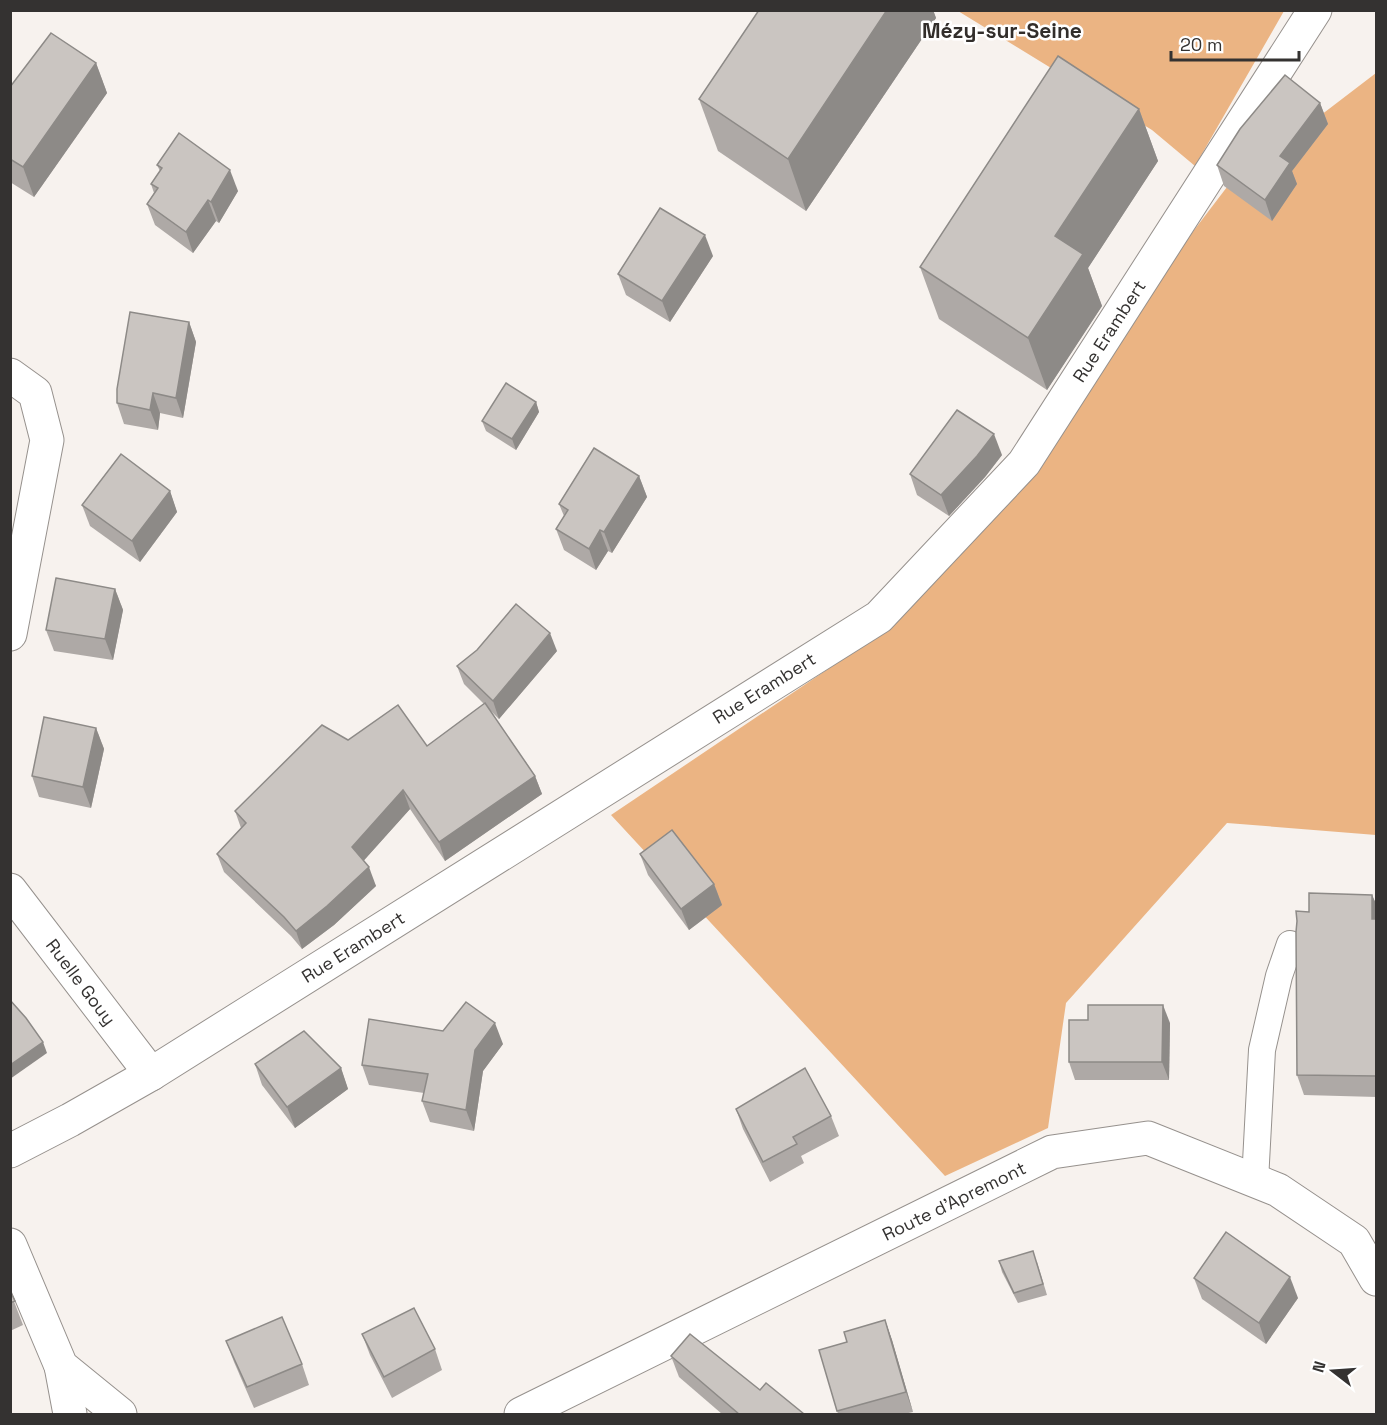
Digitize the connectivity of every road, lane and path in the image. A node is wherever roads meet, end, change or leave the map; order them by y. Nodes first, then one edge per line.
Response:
1 (1315, 10) edge
2 (10, 375) edge
3 (10, 633) edge
4 (10, 890) edge
5 (1290, 944) dead end
6 (151, 1074) junction
7 (10, 1151) edge
8 (1256, 1181) junction
9 (10, 1245) edge
10 (1377, 1279) edge
11 (61, 1366) junction
12 (70, 1414) edge
13 (120, 1414) edge
14 (522, 1414) edge

1 - 6 street, Rue Erambert
2 - 3 street
4 - 6 street, Ruelle Gouy
5 - 8 lane
6 - 7 street, Rue Erambert
8 - 10 street, Route d'Apremont
8 - 14 street, Route d'Apremont
9 - 11 street
11 - 12 street
11 - 13 street

